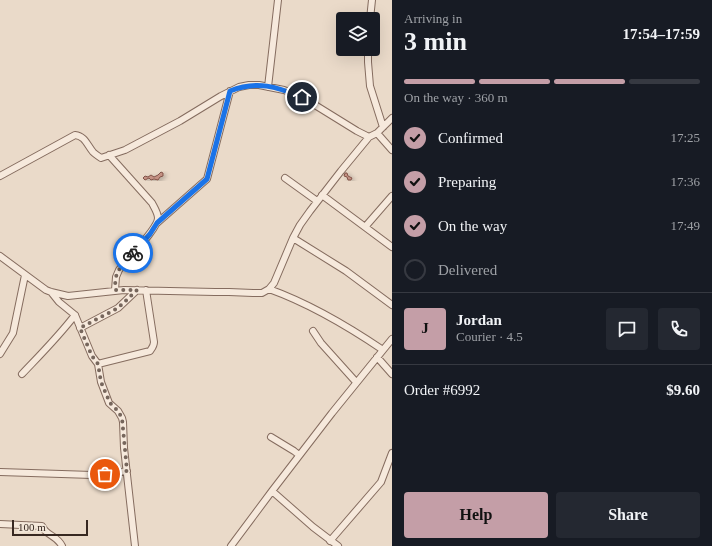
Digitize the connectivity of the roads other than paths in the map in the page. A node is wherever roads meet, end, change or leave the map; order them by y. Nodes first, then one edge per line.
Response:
1 (278, 0) edge
2 (372, 0) edge
3 (371, 12) edge
4 (368, 56) edge
5 (268, 87) junction
6 (230, 91) junction
7 (392, 118) edge
8 (383, 127) junction
9 (377, 133) junction
10 (369, 137) junction
11 (392, 150) edge
12 (109, 155) junction
13 (0, 176) edge
14 (285, 178) dead end
15 (322, 195) junction
16 (392, 196) edge
17 (317, 201) junction
18 (157, 223) junction
19 (365, 227) junction
20 (293, 238) junction
21 (392, 247) edge
22 (0, 256) edge
23 (25, 275) junction
24 (269, 289) junction
25 (116, 290) junction
26 (137, 290) junction
27 (146, 290) junction
28 (51, 292) junction
29 (392, 305) edge
30 (74, 315) junction
31 (80, 328) junction
32 (313, 331) dead end
33 (392, 339) edge
34 (383, 350) junction
35 (0, 354) edge
36 (377, 358) junction
37 (98, 364) junction
38 (22, 374) dead end
39 (392, 374) edge
40 (356, 382) junction
41 (271, 437) dead end
42 (392, 453) edge
43 (299, 455) junction
44 (127, 471) junction
45 (0, 472) edge
46 (272, 491) junction
47 (0, 524) edge
48 (330, 541) junction
49 (62, 546) edge
50 (135, 546) edge
51 (231, 546) edge
52 (338, 546) edge

1 - 5 street
2 - 3 street
4 - 8 street
5 - 6 street
5 - 10 street
6 - 12 street
6 - 18 street
7 - 8 street
8 - 9 street
9 - 10 street
9 - 11 street
10 - 15 street
12 - 13 street
12 - 18 street
14 - 17 street
15 - 17 street
15 - 19 street
16 - 19 street
17 - 20 street
18 - 25 street
19 - 21 street
20 - 24 street
20 - 29 street
22 - 23 street
23 - 28 street
23 - 35 street
24 - 27 street
24 - 34 street
25 - 26 street
25 - 28 street
26 - 27 street
26 - 31 street
27 - 37 street
28 - 30 street
30 - 31 street
30 - 38 street
31 - 37 street
32 - 40 street
33 - 34 street
34 - 36 street
36 - 39 street
36 - 40 street
37 - 44 street
40 - 43 street
41 - 43 street
42 - 48 street
43 - 46 street
44 - 45 street
44 - 50 street
46 - 48 street
46 - 51 street
47 - 49 street
48 - 52 street

